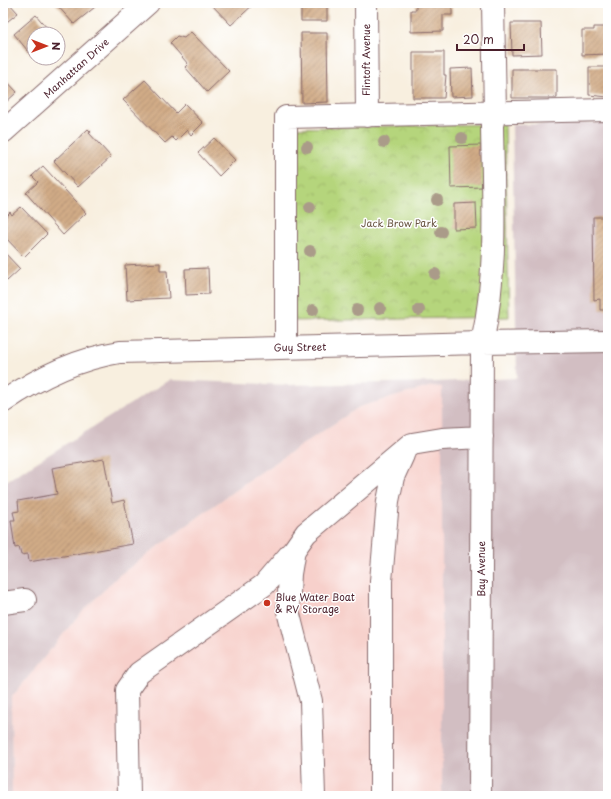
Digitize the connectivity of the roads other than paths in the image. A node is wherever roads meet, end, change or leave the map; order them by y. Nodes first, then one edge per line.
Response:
1 (148, 3) edge
2 (366, 3) edge
3 (493, 3) edge
4 (608, 110) edge
5 (495, 113) junction
6 (367, 116) junction
7 (3, 132) edge
8 (608, 341) edge
9 (482, 343) junction
10 (286, 347) junction
11 (3, 402) edge
12 (482, 437) junction
13 (406, 448) junction
14 (294, 550) junction
15 (25, 600) dead end
16 (3, 603) edge
17 (129, 796) edge
18 (314, 796) edge
19 (381, 796) edge
20 (480, 796) edge

1 - 7 street, Manhattan Drive
2 - 6 street, Flintoft Avenue
3 - 5 street, Bay Avenue
4 - 5 street
5 - 6 street
5 - 9 street, Bay Avenue
6 - 10 street
8 - 9 street, Guy Street
9 - 10 street, Guy Street
9 - 12 street, Bay Avenue
10 - 11 street, Guy Street
12 - 13 street
12 - 20 street, Bay Avenue
13 - 14 street
13 - 19 street
14 - 17 street
14 - 18 street
15 - 16 street

